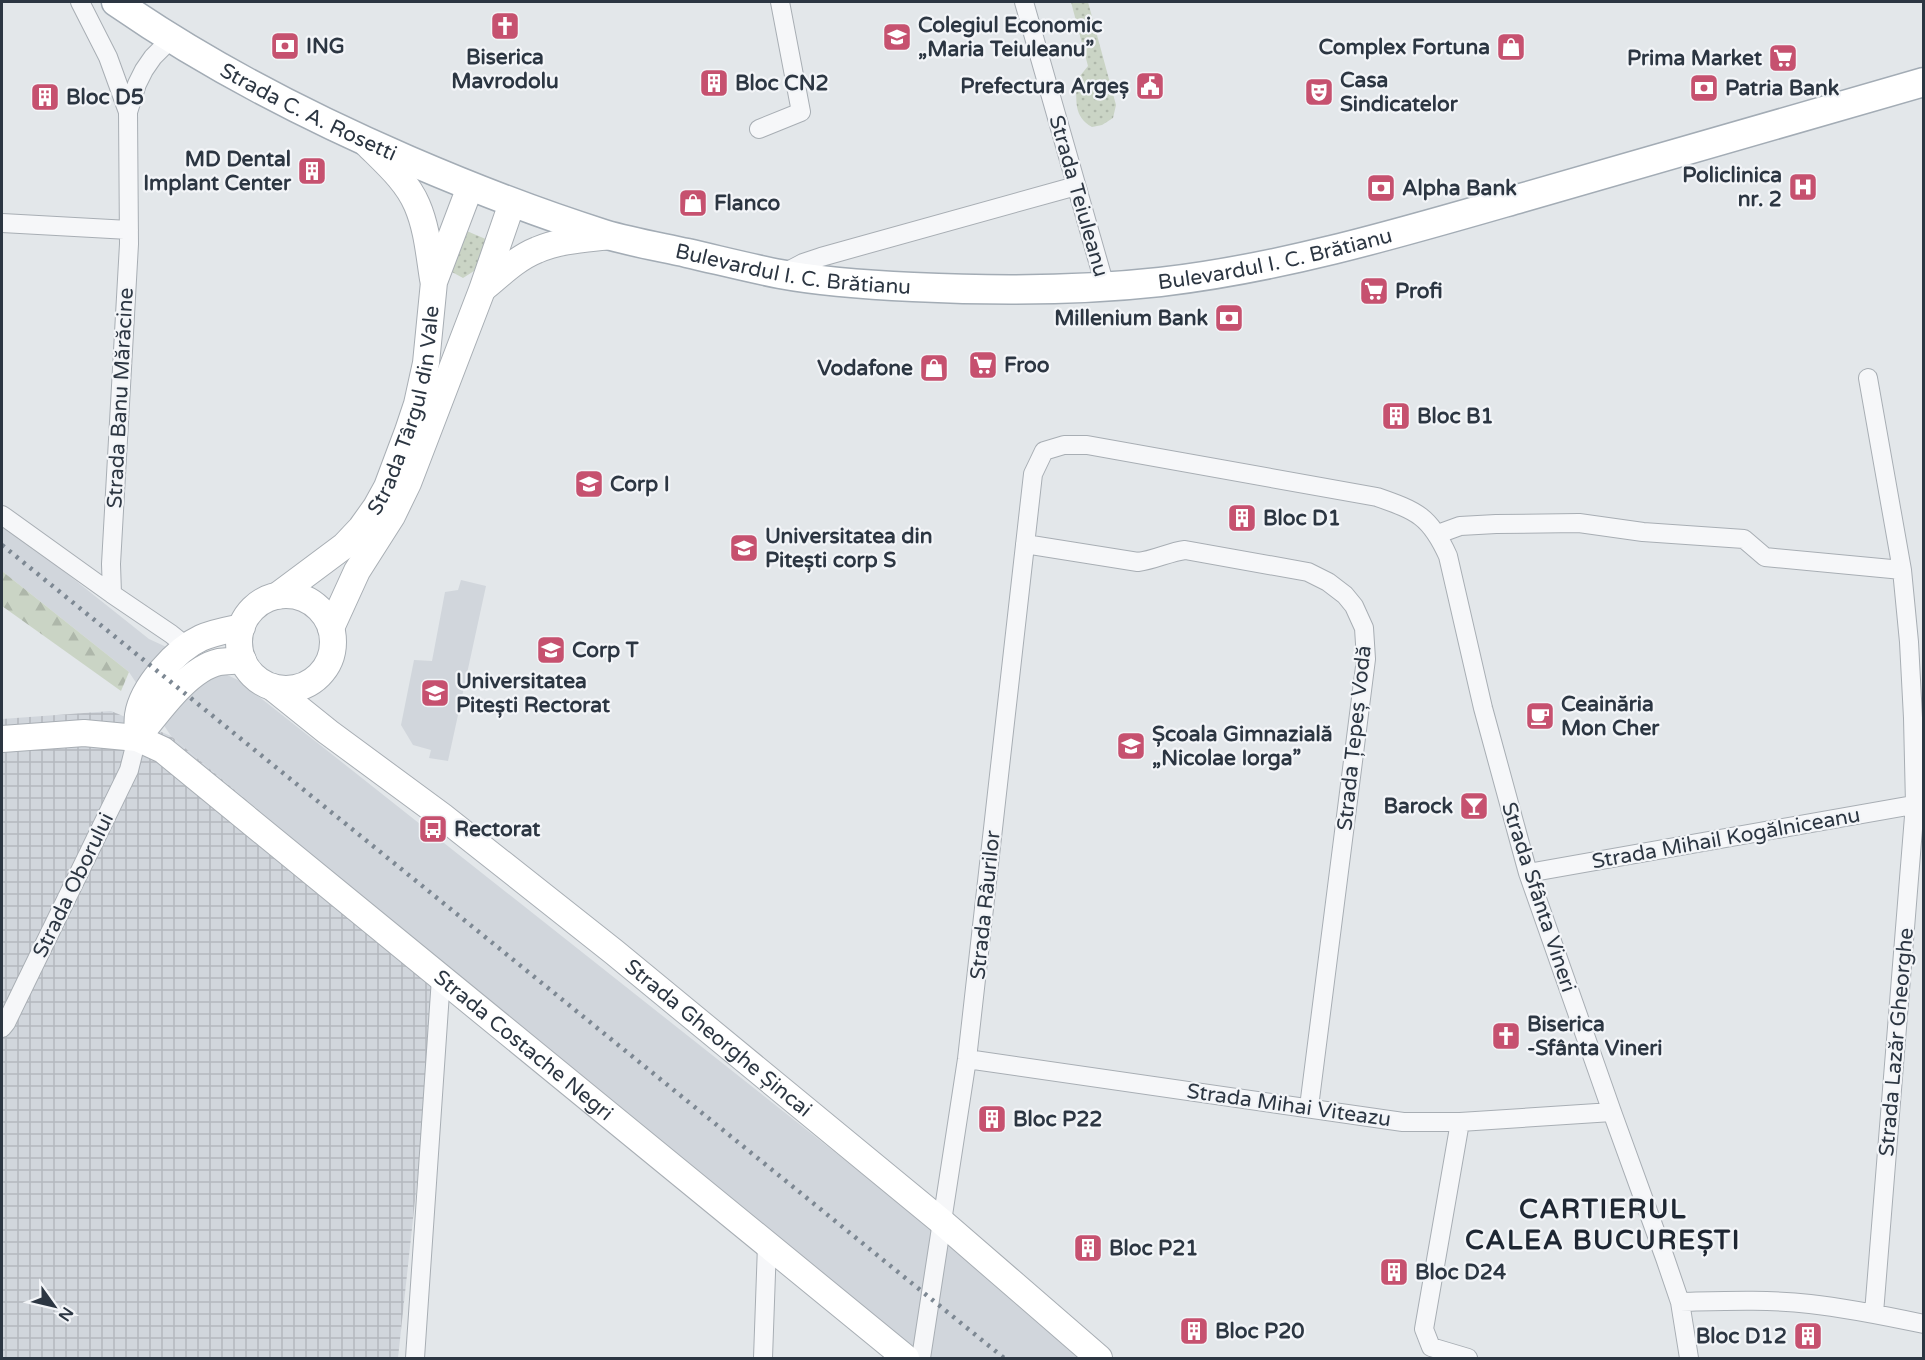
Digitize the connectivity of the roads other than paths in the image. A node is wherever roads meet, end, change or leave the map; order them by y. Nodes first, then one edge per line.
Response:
1 (80, 2) edge
2 (116, 2) edge
3 (780, 2) edge
4 (1024, 2) edge
5 (171, 39) junction
6 (1923, 82) edge
7 (128, 112) junction
8 (759, 129) dead end
9 (364, 141) junction
10 (1076, 186) junction
11 (470, 187) junction
12 (512, 203) junction
13 (2, 223) edge
14 (129, 230) junction
15 (610, 236) junction
16 (780, 274) junction
17 (434, 282) junction
18 (1105, 286) junction
19 (482, 290) junction
20 (1868, 378) dead end
21 (2, 515) edge
22 (1438, 534) junction
23 (1025, 544) junction
24 (1902, 570) junction
25 (112, 594) junction
26 (278, 596) junction
27 (242, 627) junction
28 (332, 628) junction
29 (186, 646) junction
30 (243, 660) junction
31 (316, 679) junction
32 (272, 687) junction
33 (328, 732) junction
34 (137, 738) junction
35 (2, 739) edge
36 (1919, 804) edge
37 (1528, 873) junction
38 (441, 978) junction
39 (2, 1028) edge
40 (967, 1059) junction
41 (1309, 1107) junction
42 (1612, 1112) junction
43 (1460, 1122) junction
44 (942, 1222) junction
45 (767, 1245) junction
46 (1680, 1302) junction
47 (1874, 1313) junction
48 (1923, 1324) edge
49 (415, 1359) edge
50 (763, 1359) edge
51 (906, 1359) edge
52 (921, 1359) edge
53 (1099, 1359) edge
54 (1468, 1359) edge
55 (1689, 1359) edge

1 - 7 street, Strada Banu Mărăcine
2 - 5 main road, Strada C. A. Rosetti
3 - 8 street
4 - 10 street, Strada Teiuleanu
5 - 7 street, Strada Banu Mărăcine
5 - 9 main road, Strada C. A. Rosetti
6 - 18 main road, Bulevardul I. C. Brătianu
7 - 14 street, Strada Banu Mărăcine
9 - 11 main road, Strada C. A. Rosetti
9 - 17 main road
10 - 16 street
10 - 18 street, Strada Teiuleanu
11 - 12 main road, Strada C. A. Rosetti
11 - 17 main road, Strada Târgul din Vale
12 - 15 main road, Bulevardul I. C. Brătianu
12 - 19 main road, Strada Târgul din Vale
13 - 14 street
14 - 25 street, Strada Banu Mărăcine
15 - 16 main road, Bulevardul I. C. Brătianu
15 - 19 main road
16 - 18 main road, Bulevardul I. C. Brătianu
17 - 26 main road, Strada Târgul din Vale
19 - 28 main road, Strada Târgul din Vale
20 - 24 street, Strada Lazăr Gheorghe
21 - 25 street
22 - 23 street, Strada Râurilor
22 - 24 street
22 - 37 street, Strada Sfânta Vineri
23 - 40 street, Strada Râurilor
23 - 41 street, Strada Țepeș Vodă
24 - 36 street, Strada Lazăr Gheorghe
25 - 29 street
26 - 27 main road
26 - 28 main road
27 - 29 main road
27 - 30 main road
28 - 31 main road
29 - 34 main road
30 - 32 main road
30 - 34 main road
31 - 32 main road
31 - 33 main road
32 - 33 main road, Strada Gheorghe Șincai
33 - 44 main road, Strada Gheorghe Șincai
34 - 35 main road
34 - 38 main road, Strada Costache Negri
34 - 39 street, Strada Oborului
36 - 37 street, Strada Mihail Kogălniceanu
36 - 47 street, Strada Lazăr Gheorghe
37 - 42 street, Strada Sfânta Vineri
38 - 45 main road, Strada Costache Negri
38 - 49 street
40 - 41 street, Strada Mihai Viteazu
40 - 44 street, Strada Râurilor
41 - 43 street, Strada Mihai Viteazu
42 - 43 street, Strada Mihai Viteazu
42 - 46 street, Strada Sfânta Vineri
43 - 54 street
44 - 52 street, Strada Râurilor
44 - 53 main road, Strada Gheorghe Șincai
45 - 50 street
45 - 51 main road, Strada Costache Negri
46 - 47 street
46 - 55 street, Strada Sfânta Vineri
47 - 48 street

